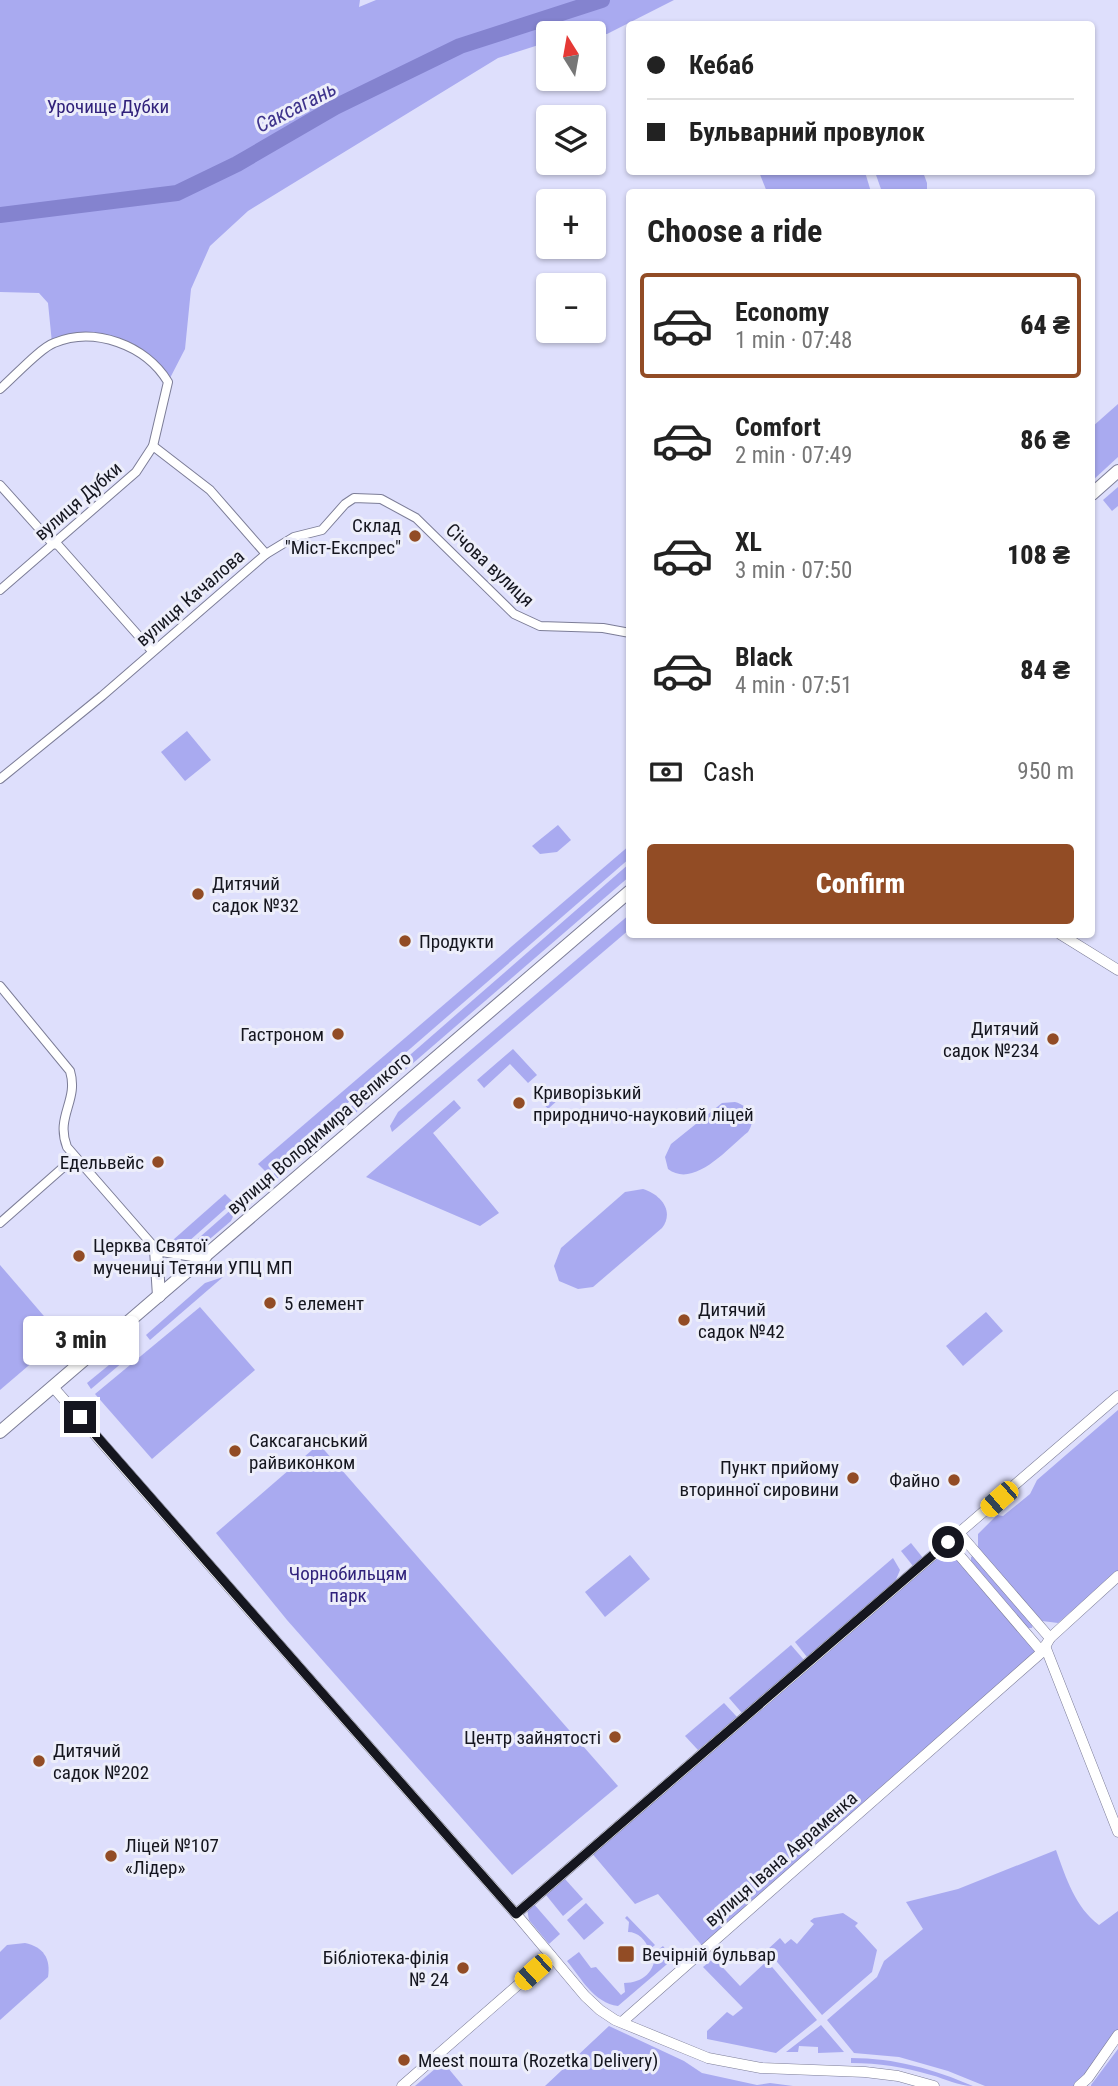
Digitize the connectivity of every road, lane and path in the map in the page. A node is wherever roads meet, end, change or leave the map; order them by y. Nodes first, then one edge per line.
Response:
1 (0, 389) edge
2 (153, 446) junction
3 (1118, 471) edge
4 (0, 485) edge
5 (1095, 491) edge
6 (416, 518) joint
7 (53, 544) junction
8 (266, 554) junction
9 (0, 590) edge
10 (626, 632) edge
11 (152, 652) junction
12 (0, 779) edge
13 (626, 894) edge
14 (1066, 938) edge
15 (1118, 970) edge
16 (0, 986) edge
17 (75, 1157) junction
18 (0, 1223) edge
19 (156, 1248) junction
20 (205, 1257) junction
21 (159, 1296) junction
22 (53, 1387) junction
23 (1118, 1396) edge
24 (0, 1432) edge
25 (958, 1533) junction
26 (948, 1542) junction
27 (1118, 1576) edge
28 (1046, 1645) junction
29 (1118, 1832) edge
30 (516, 1914) junction
31 (551, 1956) junction
32 (622, 2022) junction
33 (1118, 2035) edge
34 (402, 2086) edge
35 (934, 2086) edge
36 (1079, 2086) edge

1 - 2 street, вулиця Дубки
2 - 7 street, вулиця Дубки
2 - 8 street
3 - 5 main road
4 - 7 street
6 - 8 street, вулиця Качалова
6 - 10 street, Січова вулиця
7 - 9 street, вулиця Дубки
7 - 11 street
8 - 11 street, вулиця Качалова
11 - 12 street, вулиця Качалова
13 - 20 main road, вулиця Володимира Великого
14 - 15 street
16 - 17 street
17 - 18 street
17 - 19 street
19 - 20 main road
19 - 21 main road
20 - 21 main road, вулиця Володимира Великого
21 - 22 main road, вулиця Володимира Великого
22 - 24 main road, вулиця Володимира Великого
22 - 30 street
23 - 25 street
25 - 26 street
25 - 28 street
26 - 28 street
26 - 30 street
27 - 28 street, вулиця Івана Авраменка
28 - 29 street
28 - 32 street, вулиця Івана Авраменка
30 - 31 street
31 - 32 street
31 - 34 street
32 - 35 street
33 - 36 street

